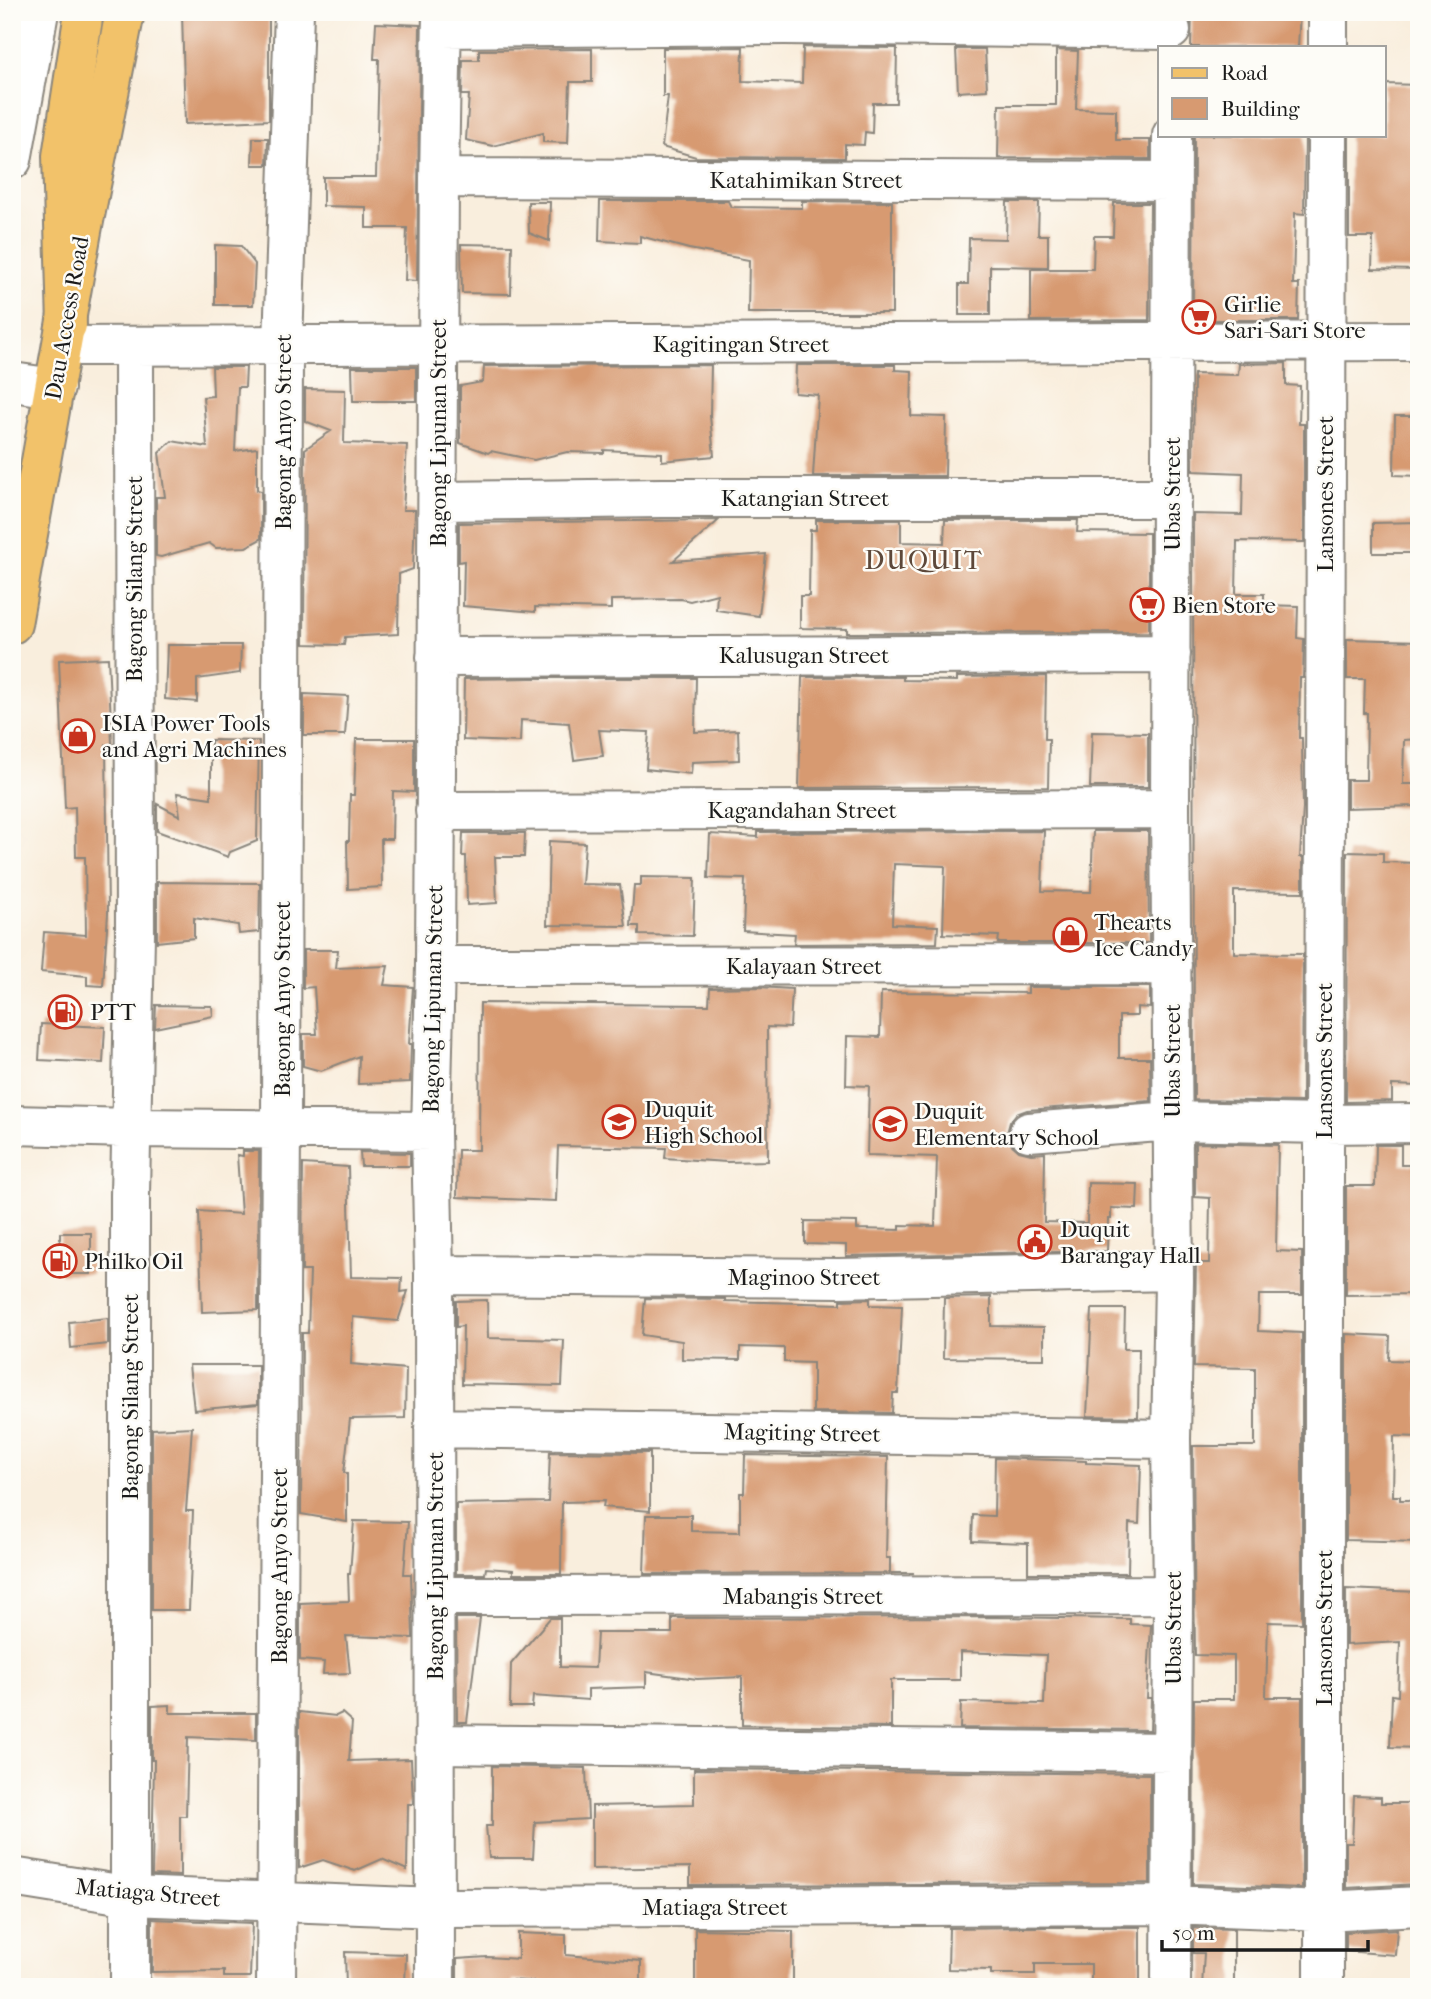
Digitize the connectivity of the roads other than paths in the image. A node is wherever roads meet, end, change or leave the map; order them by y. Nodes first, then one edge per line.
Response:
1 (39, 12) edge
2 (84, 12) edge
3 (125, 12) edge
4 (294, 12) edge
5 (1328, 12) edge
6 (442, 20) edge
7 (1171, 30) edge
8 (1328, 46) edge
9 (1172, 136) edge
10 (1327, 136) edge
11 (12, 160) edge
12 (439, 178) junction
13 (1172, 181) junction
14 (65, 336) junction
15 (1326, 340) junction
16 (1170, 341) junction
17 (1419, 341) edge
18 (283, 344) junction
19 (438, 344) junction
20 (134, 346) junction
21 (12, 382) edge
22 (55, 388) junction
23 (1172, 498) junction
24 (439, 501) junction
25 (12, 624) edge
26 (1171, 654) junction
27 (436, 657) junction
28 (1170, 810) junction
29 (435, 811) junction
30 (1172, 965) junction
31 (435, 966) junction
32 (1172, 1121) junction
33 (1419, 1123) edge
34 (1324, 1124) junction
35 (12, 1125) edge
36 (132, 1128) junction
37 (281, 1128) junction
38 (431, 1131) junction
39 (1029, 1132) dead end
40 (1174, 1271) junction
41 (434, 1275) junction
42 (434, 1428) junction
43 (1171, 1439) junction
44 (1173, 1595) junction
45 (434, 1596) junction
46 (436, 1744) junction
47 (1173, 1752) junction
48 (12, 1877) edge
49 (131, 1896) junction
50 (276, 1903) junction
51 (1170, 1905) junction
52 (1419, 1906) edge
53 (436, 1908) junction
54 (1324, 1911) junction
55 (130, 1987) edge
56 (276, 1987) edge
57 (435, 1987) edge
58 (1171, 1987) edge
59 (1324, 1987) edge

1 - 11 street
2 - 14 main road
3 - 14 main road, Dau Access Road
4 - 18 street, Bagong Anyo Street
5 - 8 street
6 - 7 street
6 - 12 street, Bagong Lipunan Street
9 - 13 street, Ubas Street
10 - 15 street, Lansones Street
12 - 13 street, Katahimikan Street
12 - 19 street, Bagong Lipunan Street
13 - 16 street, Ubas Street
14 - 20 street, Kagitingan Street
14 - 22 main road, Dau Access Road
15 - 16 street, Kagitingan Street
15 - 17 street, Kagitingan Street
15 - 34 street, Lansones Street
16 - 19 street, Kagitingan Street
16 - 23 street, Ubas Street
18 - 19 street, Kagitingan Street
18 - 20 street, Kagitingan Street
18 - 37 street, Bagong Anyo Street
19 - 24 street, Bagong Lipunan Street
20 - 36 street, Bagong Silang Street
21 - 22 street
22 - 25 main road, Dau Access Road
23 - 24 street, Katangian Street
23 - 26 street, Ubas Street
24 - 27 street, Bagong Lipunan Street
26 - 27 street, Kalusugan Street
26 - 28 street, Ubas Street
27 - 29 street, Bagong Lipunan Street
28 - 29 street, Kagandahan Street
28 - 30 street, Ubas Street
29 - 31 street, Bagong Lipunan Street
30 - 31 street, Kalayaan Street
30 - 32 street, Ubas Street
31 - 38 street, Bagong Lipunan Street
32 - 34 street
32 - 39 street
32 - 40 street, Ubas Street
33 - 34 street
34 - 54 street, Lansones Street
35 - 36 street
36 - 37 street
36 - 49 street, Bagong Silang Street
37 - 38 street
37 - 50 street, Bagong Anyo Street
38 - 41 street, Bagong Lipunan Street
40 - 41 street, Maginoo Street
40 - 43 street, Ubas Street
41 - 42 street, Bagong Lipunan Street
42 - 43 street, Magiting Street
42 - 45 street, Bagong Lipunan Street
43 - 44 street, Ubas Street
44 - 45 street, Mabangis Street
44 - 47 street, Ubas Street
45 - 46 street, Bagong Lipunan Street
46 - 47 street
46 - 53 street, Bagong Lipunan Street
47 - 51 street, Ubas Street
48 - 49 street, Matiaga Street
49 - 50 street, Matiaga Street
49 - 55 street, Bagong Silang Street
50 - 53 street, Matiaga Street
50 - 56 street, Bagong Anyo Street
51 - 53 street, Matiaga Street
51 - 54 street, Matiaga Street
51 - 58 street, Ubas Street
52 - 54 street, Matiaga Street
53 - 57 street, Bagong Lipunan Street
54 - 59 street, Lansones Street

